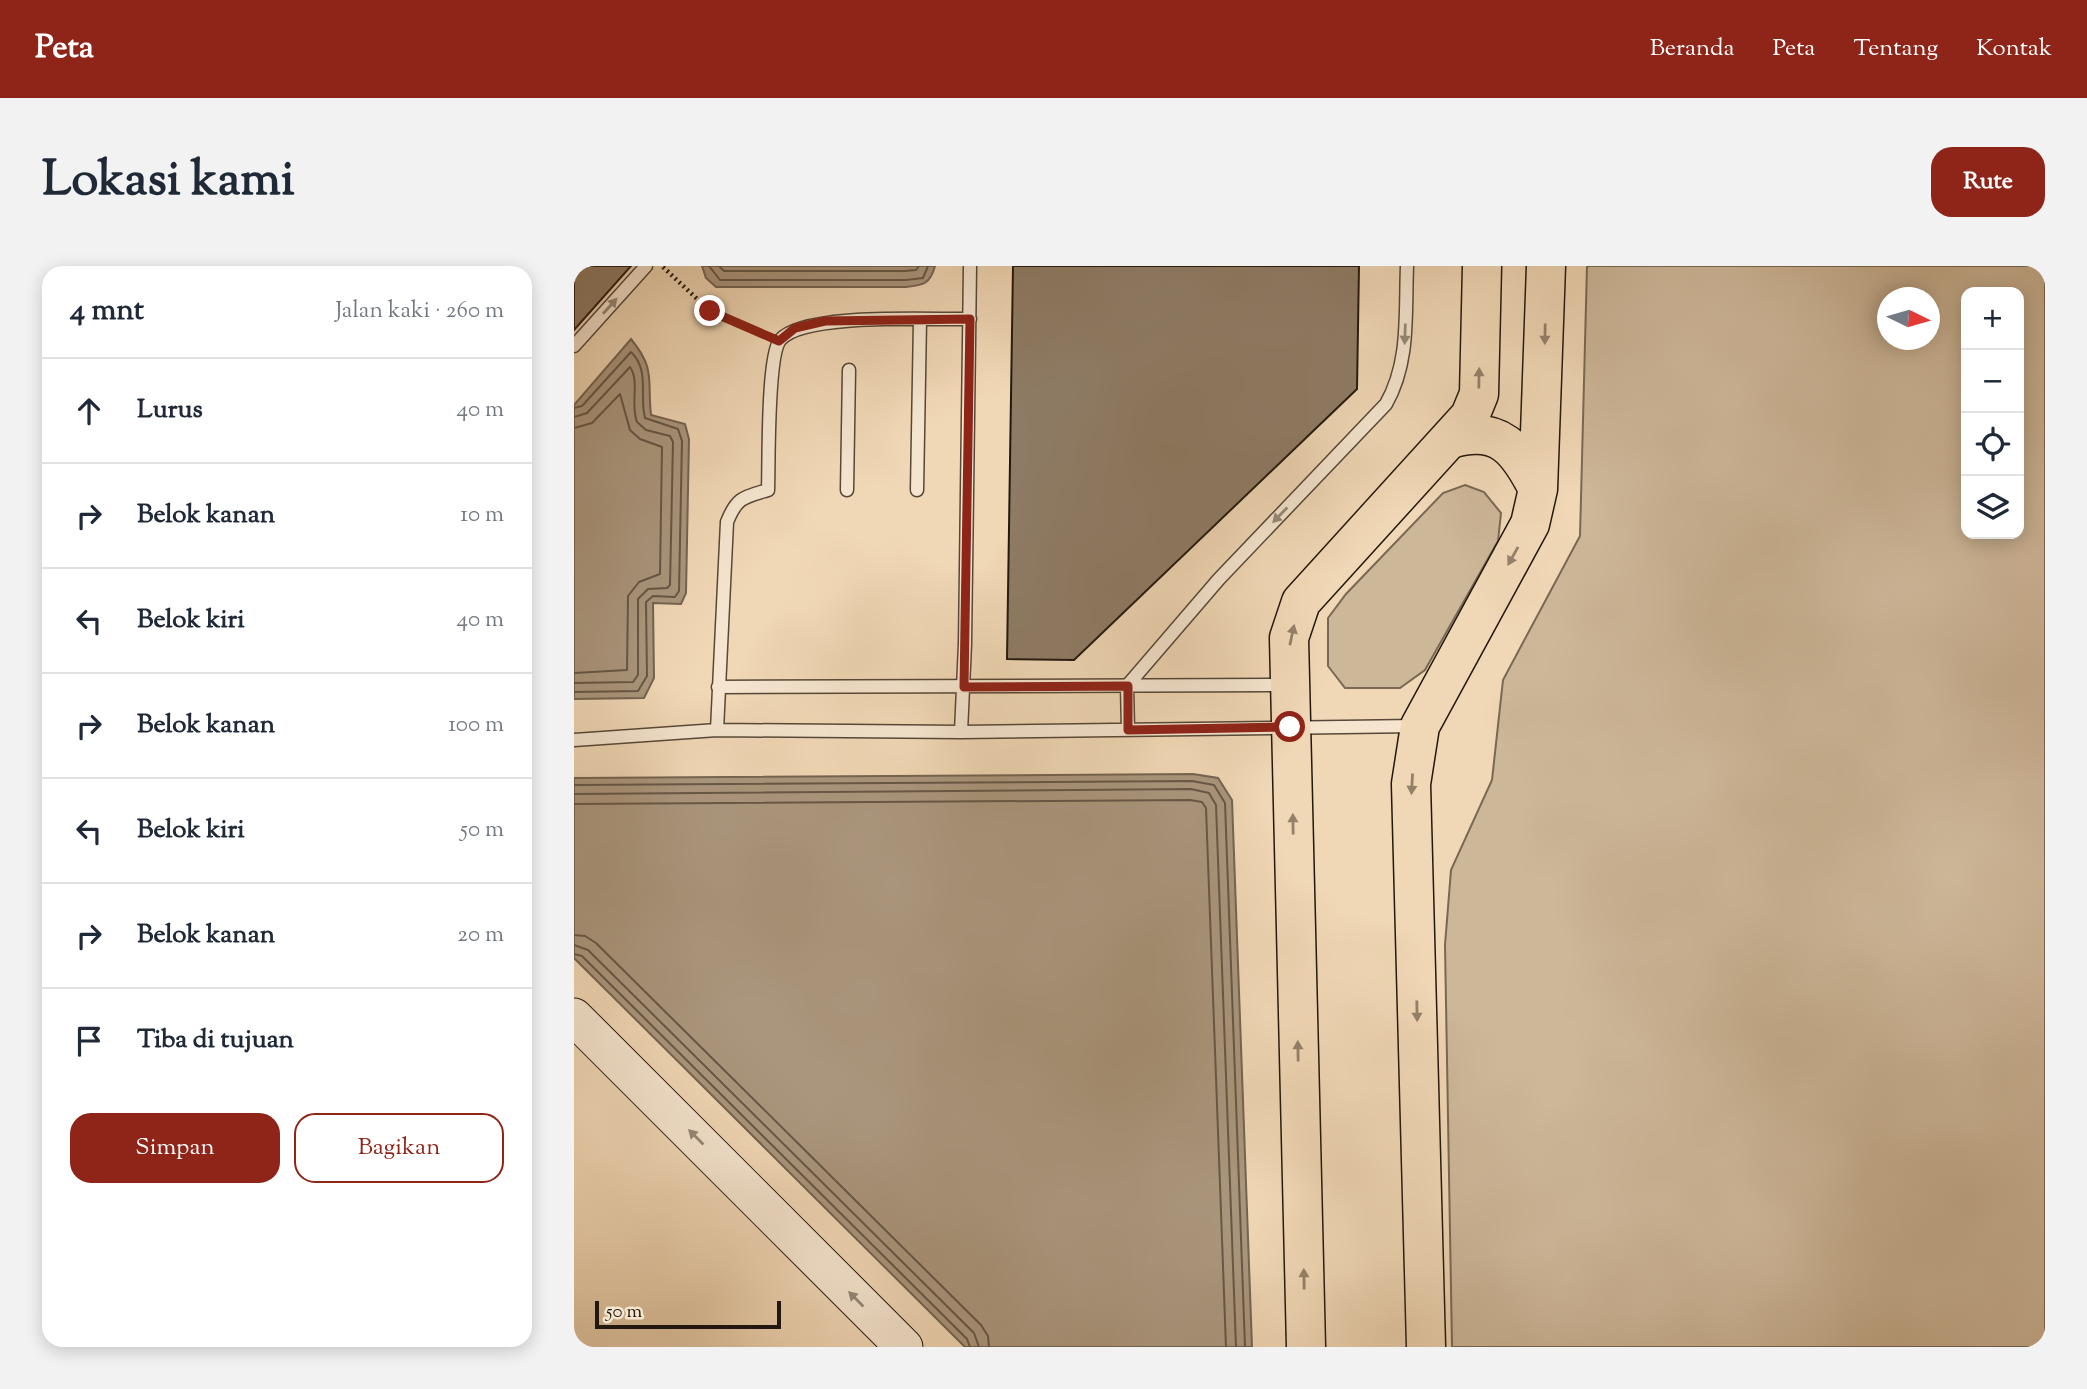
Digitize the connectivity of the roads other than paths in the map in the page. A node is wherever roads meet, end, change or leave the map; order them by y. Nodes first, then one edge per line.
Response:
1 (646, 266) edge
2 (970, 266) edge
3 (1407, 266) edge
4 (1482, 266) edge
5 (1546, 266) edge
6 (970, 319) junction
7 (920, 320) junction
8 (574, 346) edge
9 (849, 370) dead end
10 (1451, 439) junction
11 (1538, 489) junction
12 (847, 490) dead end
13 (917, 490) dead end
14 (1290, 685) junction
15 (1128, 686) junction
16 (718, 687) junction
17 (964, 687) junction
18 (1420, 726) junction
19 (1290, 727) junction
20 (717, 730) junction
21 (1128, 730) junction
22 (961, 732) junction
23 (574, 740) edge
24 (574, 1017) edge
25 (904, 1347) edge
26 (1306, 1347) edge
27 (1426, 1347) edge

8 -> 1 lane
2 - 6 lane
3 -> 15 lane
10 -> 4 highway
5 -> 11 highway
6 - 7 lane
6 - 17 lane
7 - 13 lane
7 - 16 lane
9 - 12 lane
10 - 11 highway
14 -> 10 highway
11 -> 18 highway
14 - 15 lane
14 - 19 highway
15 - 17 lane
15 - 21 lane
16 - 17 lane
16 - 20 lane
17 - 22 lane
18 - 19 lane
18 -> 27 highway
19 - 21 lane
26 -> 19 highway
20 - 22 lane
20 - 23 lane
21 - 22 lane
25 -> 24 street

